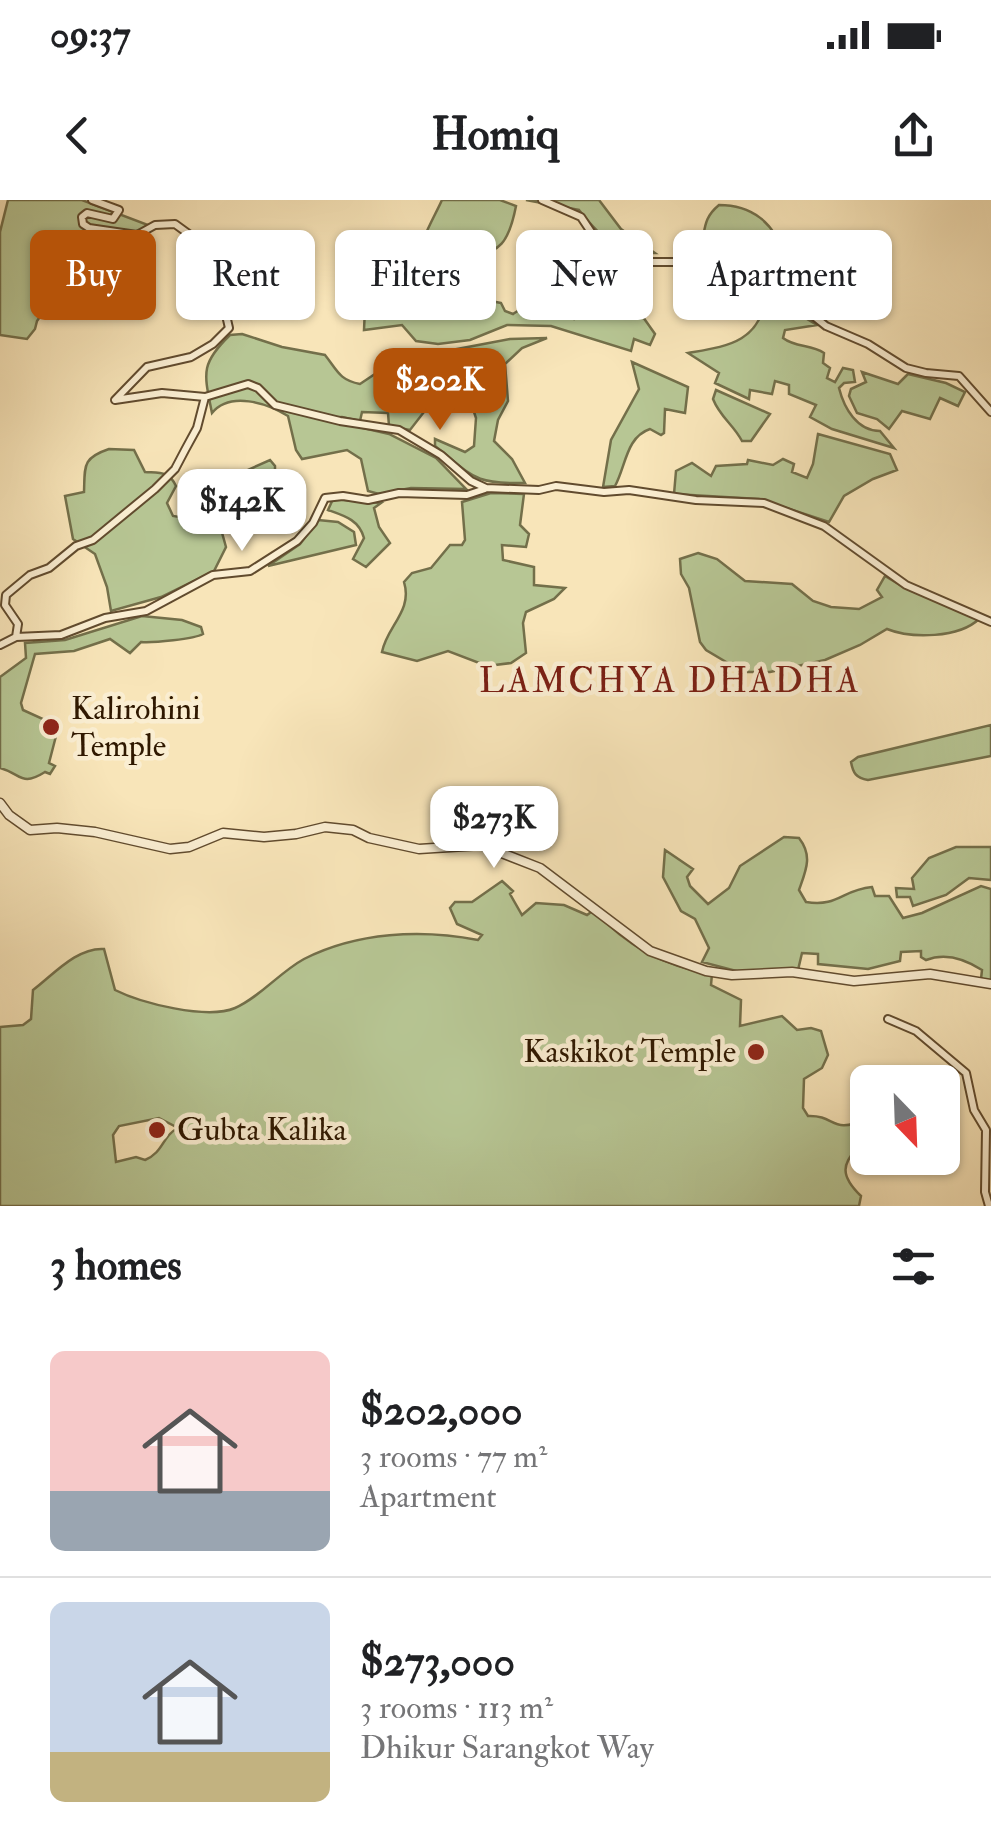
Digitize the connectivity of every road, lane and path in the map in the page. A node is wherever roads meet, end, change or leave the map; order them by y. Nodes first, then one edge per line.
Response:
1 (92, 200) edge
2 (542, 200) edge
3 (205, 397) junction
4 (991, 412) edge
5 (486, 488) junction
6 (991, 622) edge
7 (16, 637) junction
8 (0, 645) edge
9 (0, 803) edge
10 (991, 984) edge
11 (888, 1019) dead end
12 (989, 1206) edge

1 - 3 street
2 - 4 street
3 - 5 street
3 - 7 street
5 - 6 street
5 - 7 street
7 - 8 street
9 - 10 street
11 - 12 street

